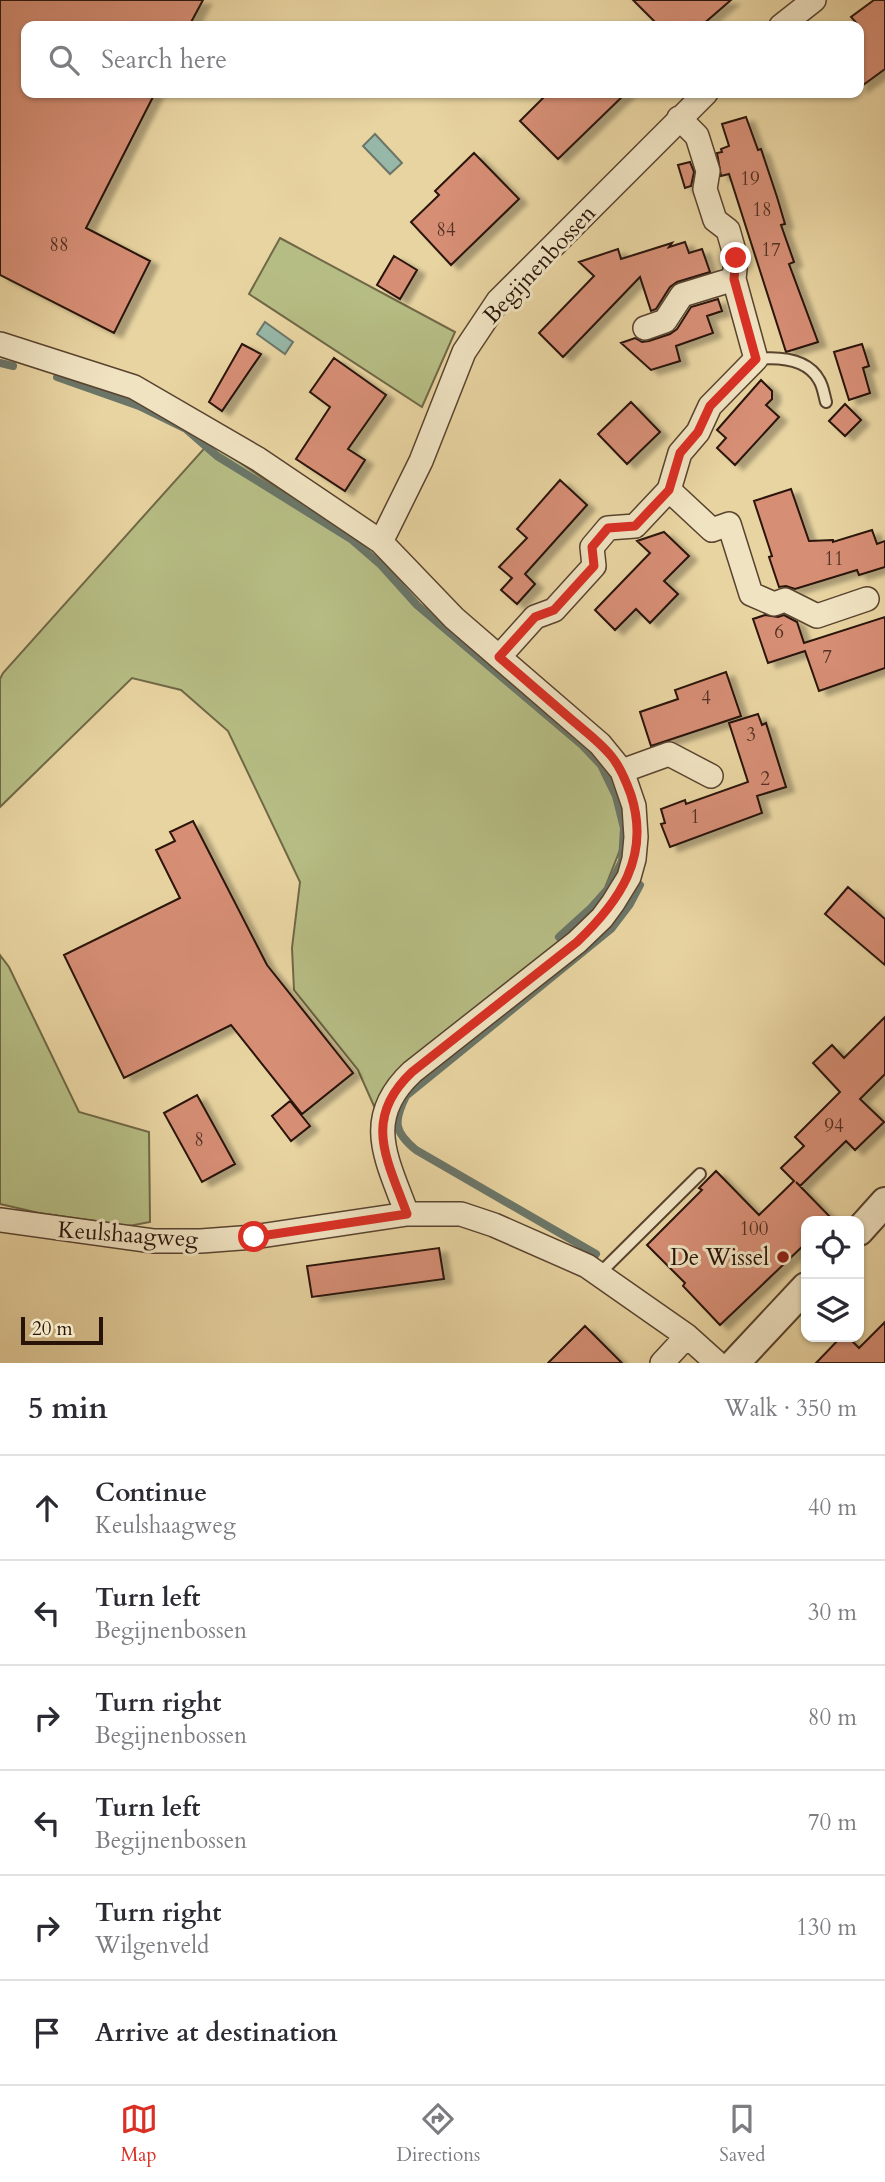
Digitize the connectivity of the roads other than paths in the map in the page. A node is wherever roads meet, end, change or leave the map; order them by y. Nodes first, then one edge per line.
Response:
1 (814, 0) edge
2 (787, 21) edge
3 (701, 98) edge
4 (679, 118) junction
5 (734, 279) junction
6 (645, 328) dead end
7 (0, 344) edge
8 (756, 359) junction
9 (826, 402) dead end
10 (669, 490) junction
11 (381, 542) junction
12 (867, 600) dead end
13 (499, 657) junction
14 (622, 771) junction
15 (711, 776) dead end
16 (700, 1174) dead end
17 (885, 1202) edge
18 (407, 1214) junction
19 (0, 1220) edge
20 (864, 1225) edge
21 (599, 1274) junction
22 (801, 1292) edge
23 (687, 1336) junction
24 (662, 1363) edge
25 (717, 1363) edge
26 (735, 1363) edge

1 - 2 street
3 - 4 street, Begijnenbossen
4 - 5 street
4 - 11 street, Begijnenbossen
5 - 6 street
5 - 8 street
7 - 11 street
8 - 9 lane
8 - 10 street
10 - 12 street
10 - 13 street
11 - 13 street
13 - 14 street
14 - 15 street
14 - 18 street
16 - 21 lane
17 - 20 street
18 - 19 street, Keulshaagweg
18 - 21 street, Keulshaagweg
21 - 23 street, Keulshaagweg
22 - 26 street
23 - 24 street
23 - 25 street, Keulshaagweg

